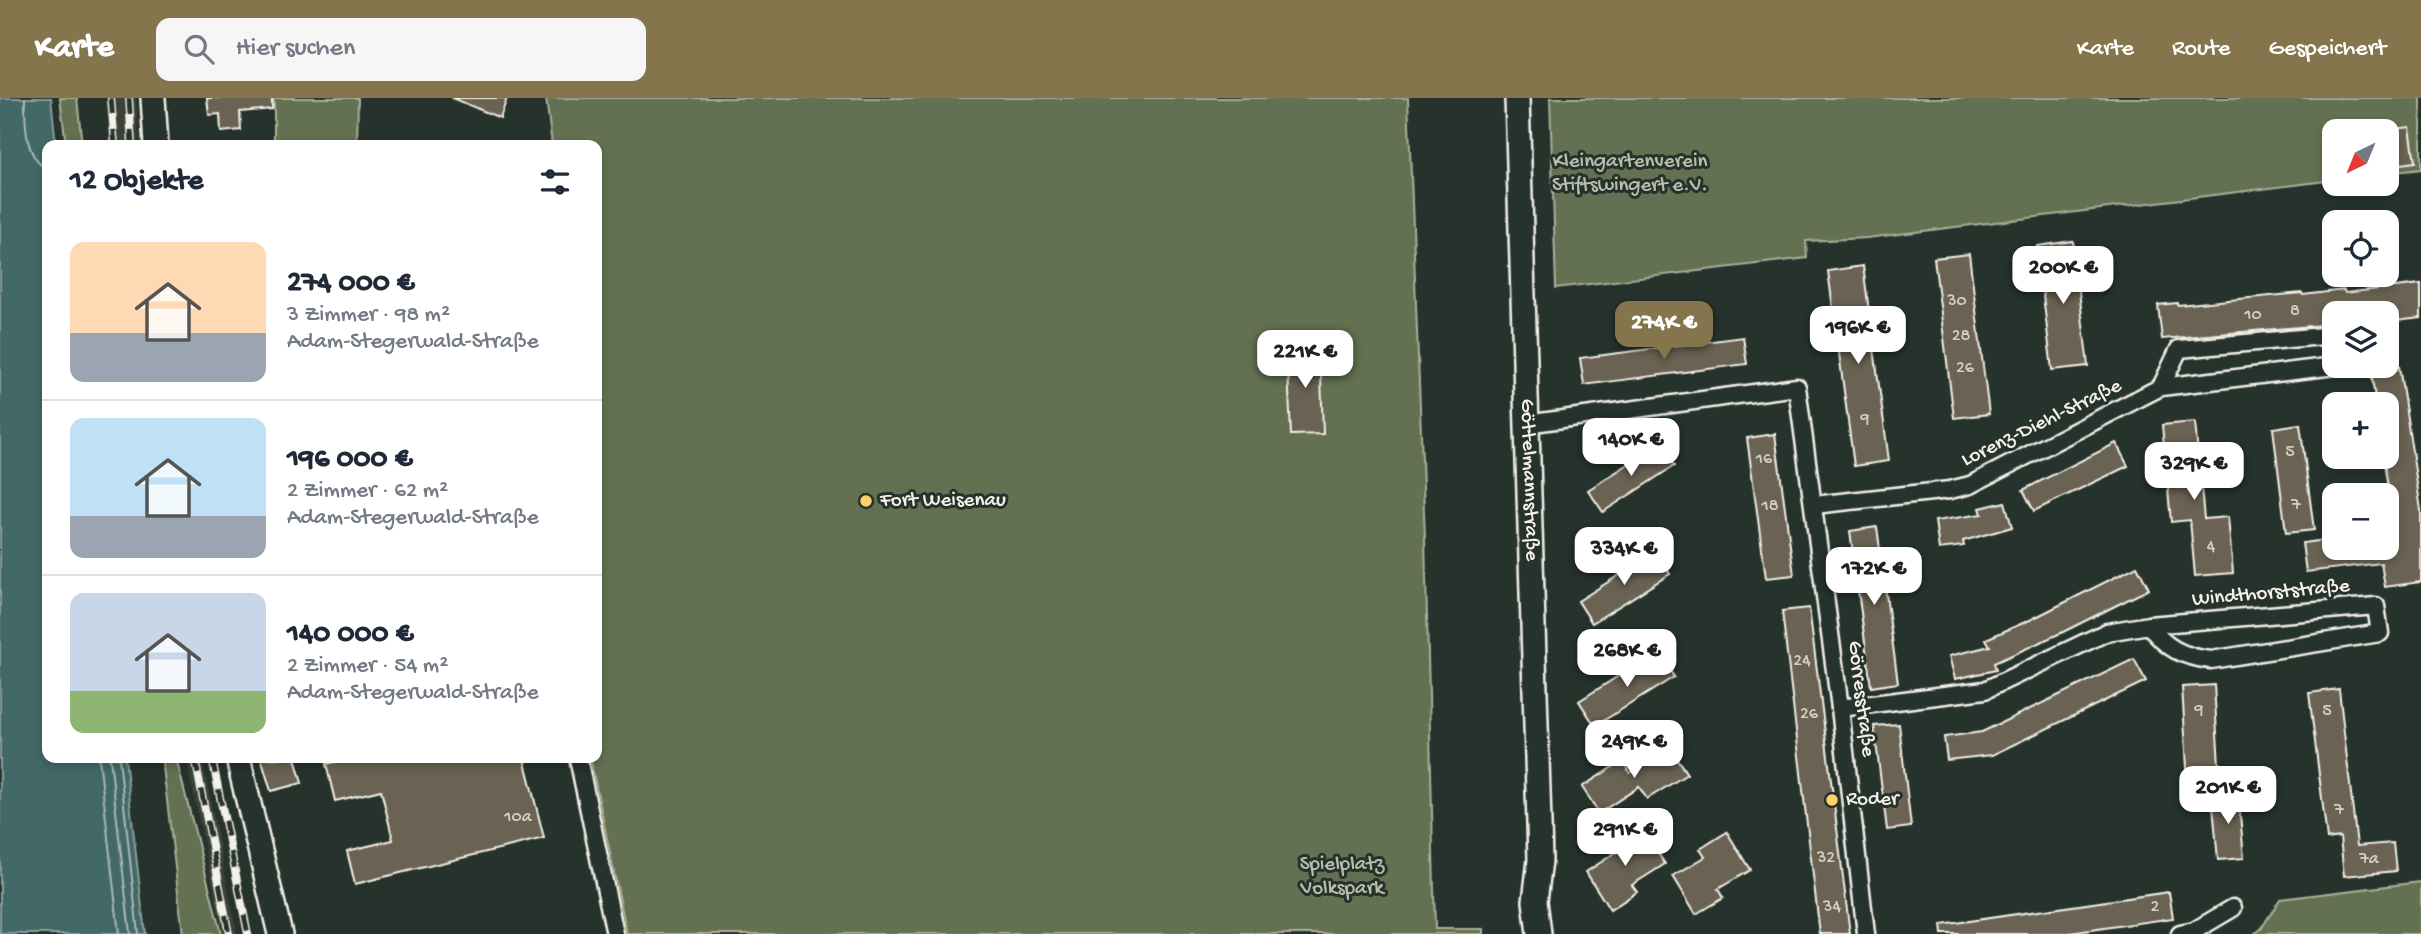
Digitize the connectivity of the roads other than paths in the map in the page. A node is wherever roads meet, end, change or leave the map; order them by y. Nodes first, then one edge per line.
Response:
1 (153, 98) edge
2 (1517, 98) edge
3 (156, 140) edge
4 (2322, 336) edge
5 (2322, 368) edge
6 (2161, 387) junction
7 (1526, 424) junction
8 (1814, 505) junction
9 (2149, 625) junction
10 (1840, 708) junction
11 (239, 763) edge
12 (579, 763) edge
13 (1540, 860) junction
14 (2232, 908) dead end
15 (280, 934) edge
16 (615, 934) edge
17 (1539, 934) edge
18 (1548, 934) edge
19 (1866, 934) edge
20 (2180, 934) edge

1 - 3 street
2 - 7 street, Göttelmannstraße
4 - 6 street
5 - 6 street, Lorenz-Diehl-Straße
6 - 8 street, Lorenz-Diehl-Straße
7 - 8 street, Görresstraße
7 - 13 street, Göttelmannstraße
8 - 10 street, Görresstraße
9 - 9 street, Windthorststraße
9 - 10 street, Windthorststraße
10 - 19 street, Görresstraße
11 - 15 street
12 - 16 street
13 - 17 street, Göttelmannstraße
13 - 18 street, Göttelmannstraße
14 - 20 street

